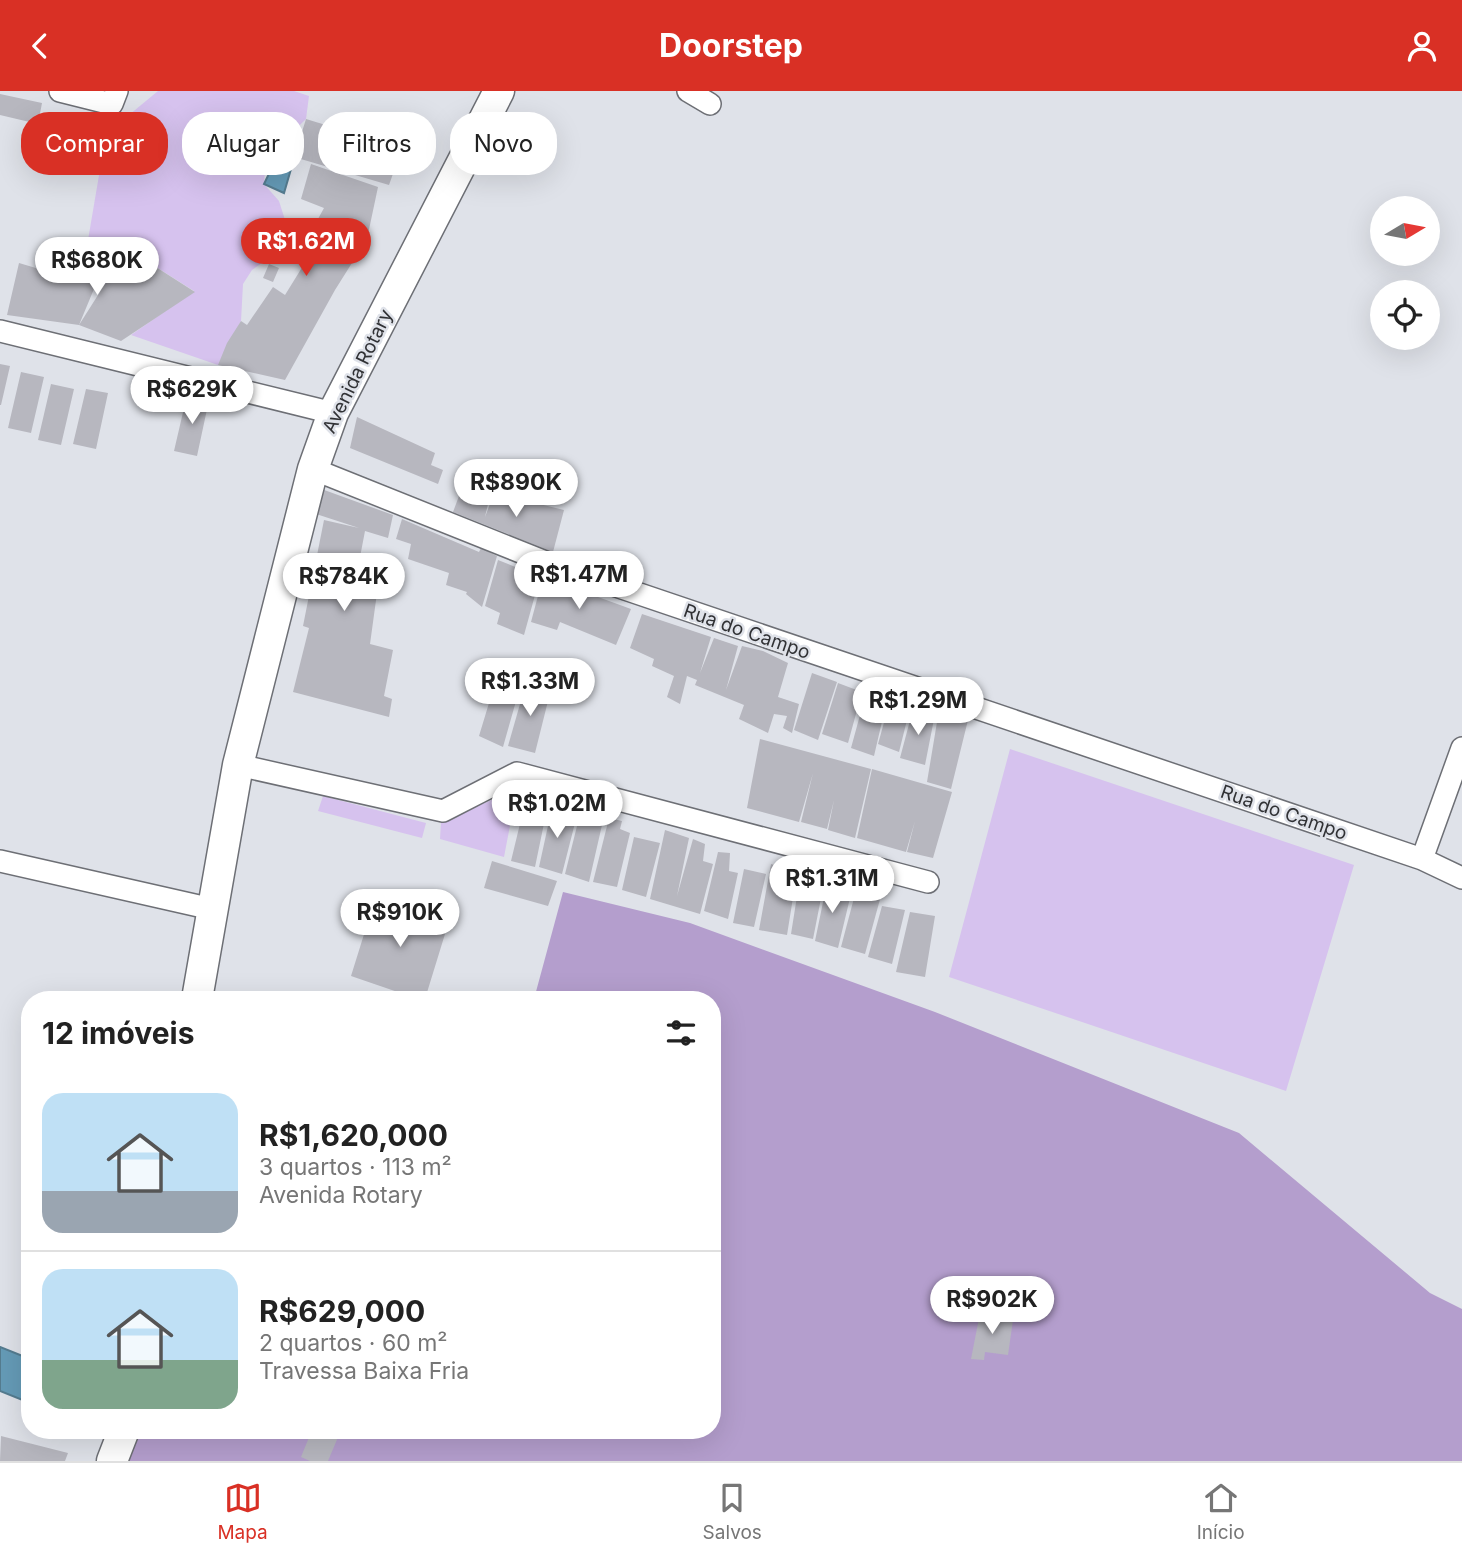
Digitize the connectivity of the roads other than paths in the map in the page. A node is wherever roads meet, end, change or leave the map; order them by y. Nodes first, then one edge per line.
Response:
1 (60, 91) edge
2 (117, 91) edge
3 (499, 91) edge
4 (688, 91) edge
5 (710, 104) dead end
6 (0, 331) edge
7 (333, 413) junction
8 (313, 469) junction
9 (1462, 748) edge
10 (238, 765) junction
11 (1422, 859) junction
12 (0, 861) edge
13 (1462, 878) edge
14 (928, 882) dead end
15 (212, 909) junction
16 (198, 991) edge
17 (121, 1439) edge
18 (112, 1461) edge

1 - 2 street
3 - 7 main road, Avenida Rotary
4 - 5 street
6 - 7 street
7 - 8 main road, Avenida Rotary
8 - 10 main road, Avenida Rotary
8 - 11 street, Rua do Campo
9 - 11 street
10 - 14 street
10 - 15 main road, Avenida Rotary
11 - 13 street, Rua do Campo
12 - 15 street
15 - 16 main road, Avenida Rotary
17 - 18 main road

